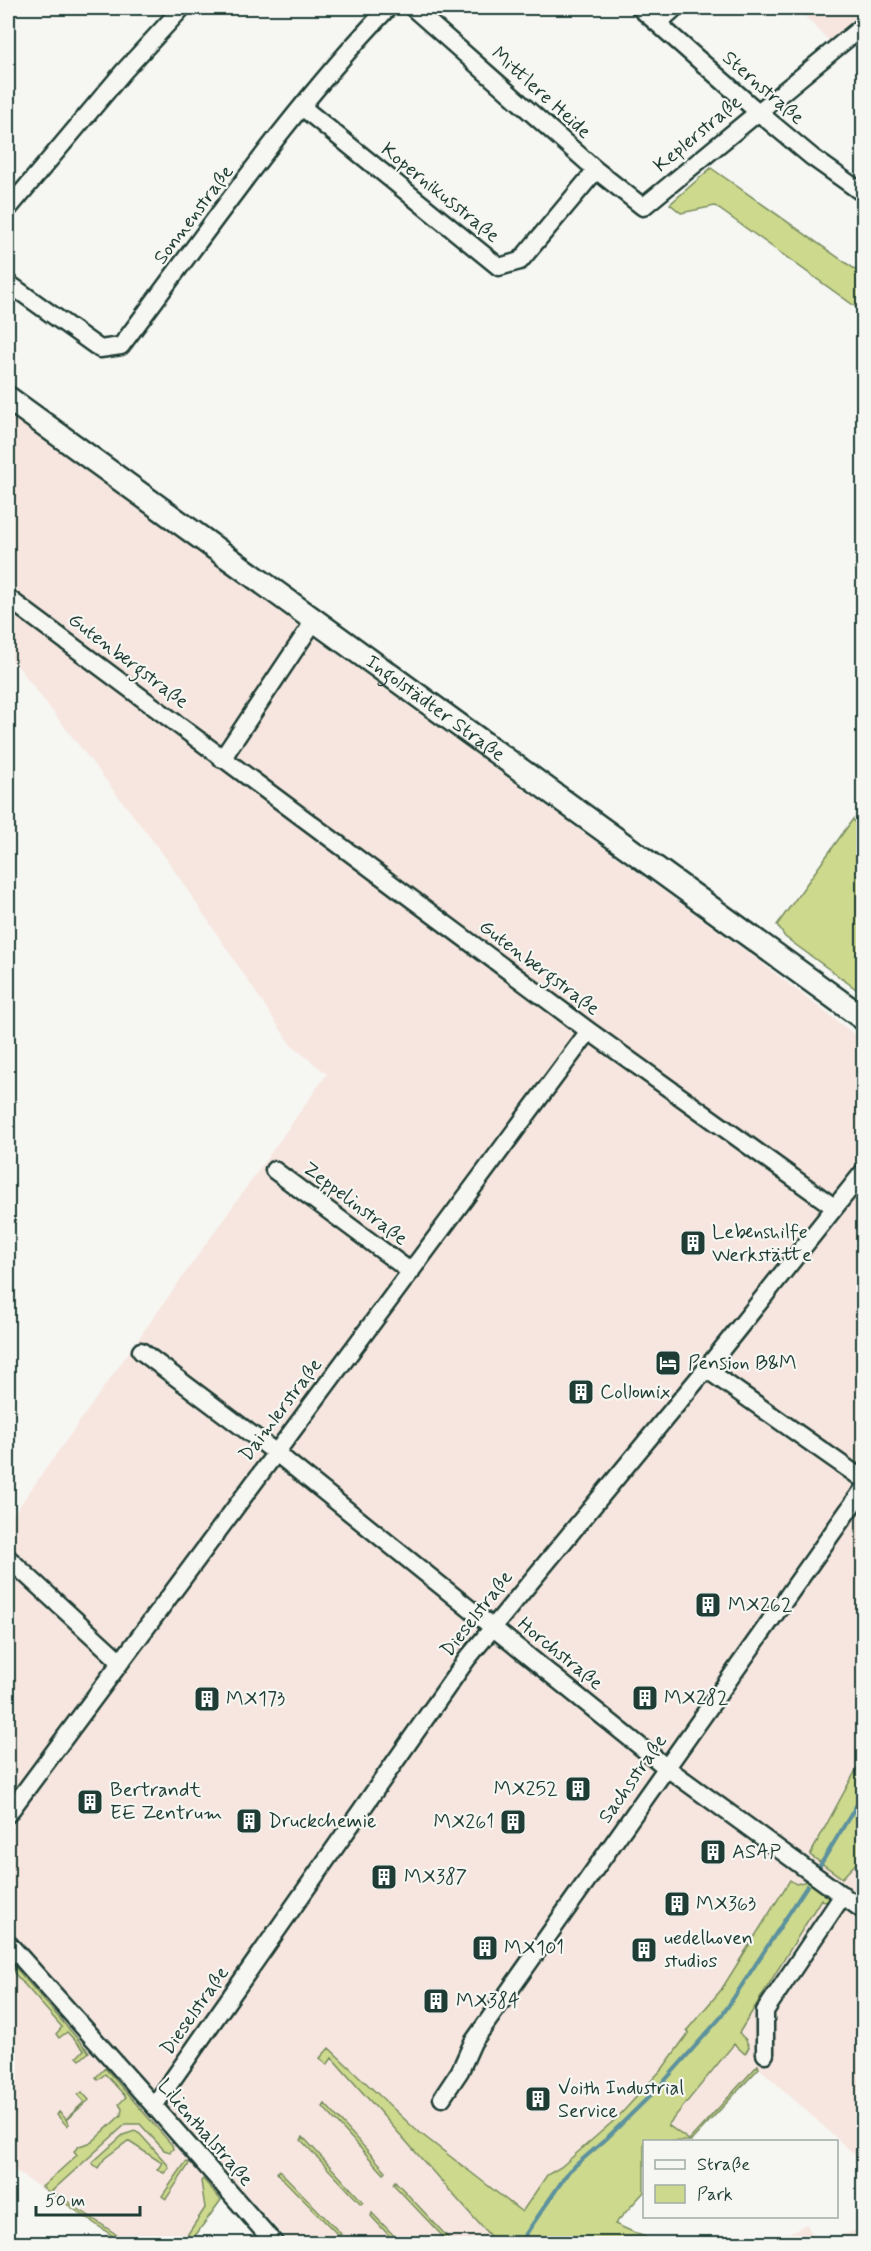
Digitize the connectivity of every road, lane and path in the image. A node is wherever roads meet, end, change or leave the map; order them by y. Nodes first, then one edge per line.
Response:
1 (182, 8) edge
2 (388, 8) edge
3 (413, 8) edge
4 (640, 8) edge
5 (675, 8) edge
6 (658, 23) junction
7 (864, 25) edge
8 (302, 107) junction
9 (758, 112) junction
10 (596, 170) junction
11 (864, 194) edge
12 (643, 207) joint
13 (8, 209) edge
14 (8, 283) edge
15 (8, 398) edge
16 (8, 598) edge
17 (314, 621) junction
18 (222, 759) junction
19 (864, 1019) edge
20 (589, 1031) junction
21 (274, 1170) dead end
22 (864, 1171) edge
23 (834, 1207) junction
24 (411, 1272) junction
25 (141, 1351) dead end
26 (706, 1369) junction
27 (275, 1452) junction
28 (864, 1480) edge
29 (864, 1488) edge
30 (8, 1558) edge
31 (492, 1627) junction
32 (120, 1661) junction
33 (667, 1768) junction
34 (8, 1814) edge
35 (843, 1895) junction
36 (864, 1911) edge
37 (8, 1943) edge
38 (765, 2054) dead end
39 (442, 2098) dead end
40 (154, 2106) junction
41 (275, 2244) edge

1 - 13 street
2 - 8 street, Sonnenstraße
3 - 10 street, Mittlere Heide
4 - 6 street, Sternstraße
5 - 6 street
6 - 9 street, Sternstraße
7 - 9 street, Keplerstraße
8 - 10 street, Kopernikusstraße
8 - 14 street, Sonnenstraße
9 - 11 street, Sternstraße
9 - 12 street, Keplerstraße
10 - 12 street, Mittlere Heide
15 - 17 street, Ingolstädter Straße
16 - 18 street, Gutenbergstraße
17 - 18 street
17 - 19 street, Ingolstädter Straße
18 - 20 street, Gutenbergstraße
20 - 23 street, Gutenbergstraße
20 - 24 street, Daimlerstraße
21 - 24 street, Zeppelinstraße
22 - 23 street, Dieselstraße
23 - 26 street, Dieselstraße
24 - 27 street, Daimlerstraße
25 - 27 street, Horchstraße
26 - 28 street
26 - 31 street, Dieselstraße
27 - 31 street, Horchstraße
27 - 32 street, Daimlerstraße
29 - 33 street, Sachsstraße
30 - 32 street
31 - 33 street, Horchstraße
31 - 40 street, Dieselstraße
32 - 34 street, Daimlerstraße
33 - 35 street, Horchstraße
33 - 39 street, Sachsstraße
35 - 36 street, Horchstraße
35 - 38 street
37 - 40 street, Lilienthalstraße
40 - 41 street, Lilienthalstraße

